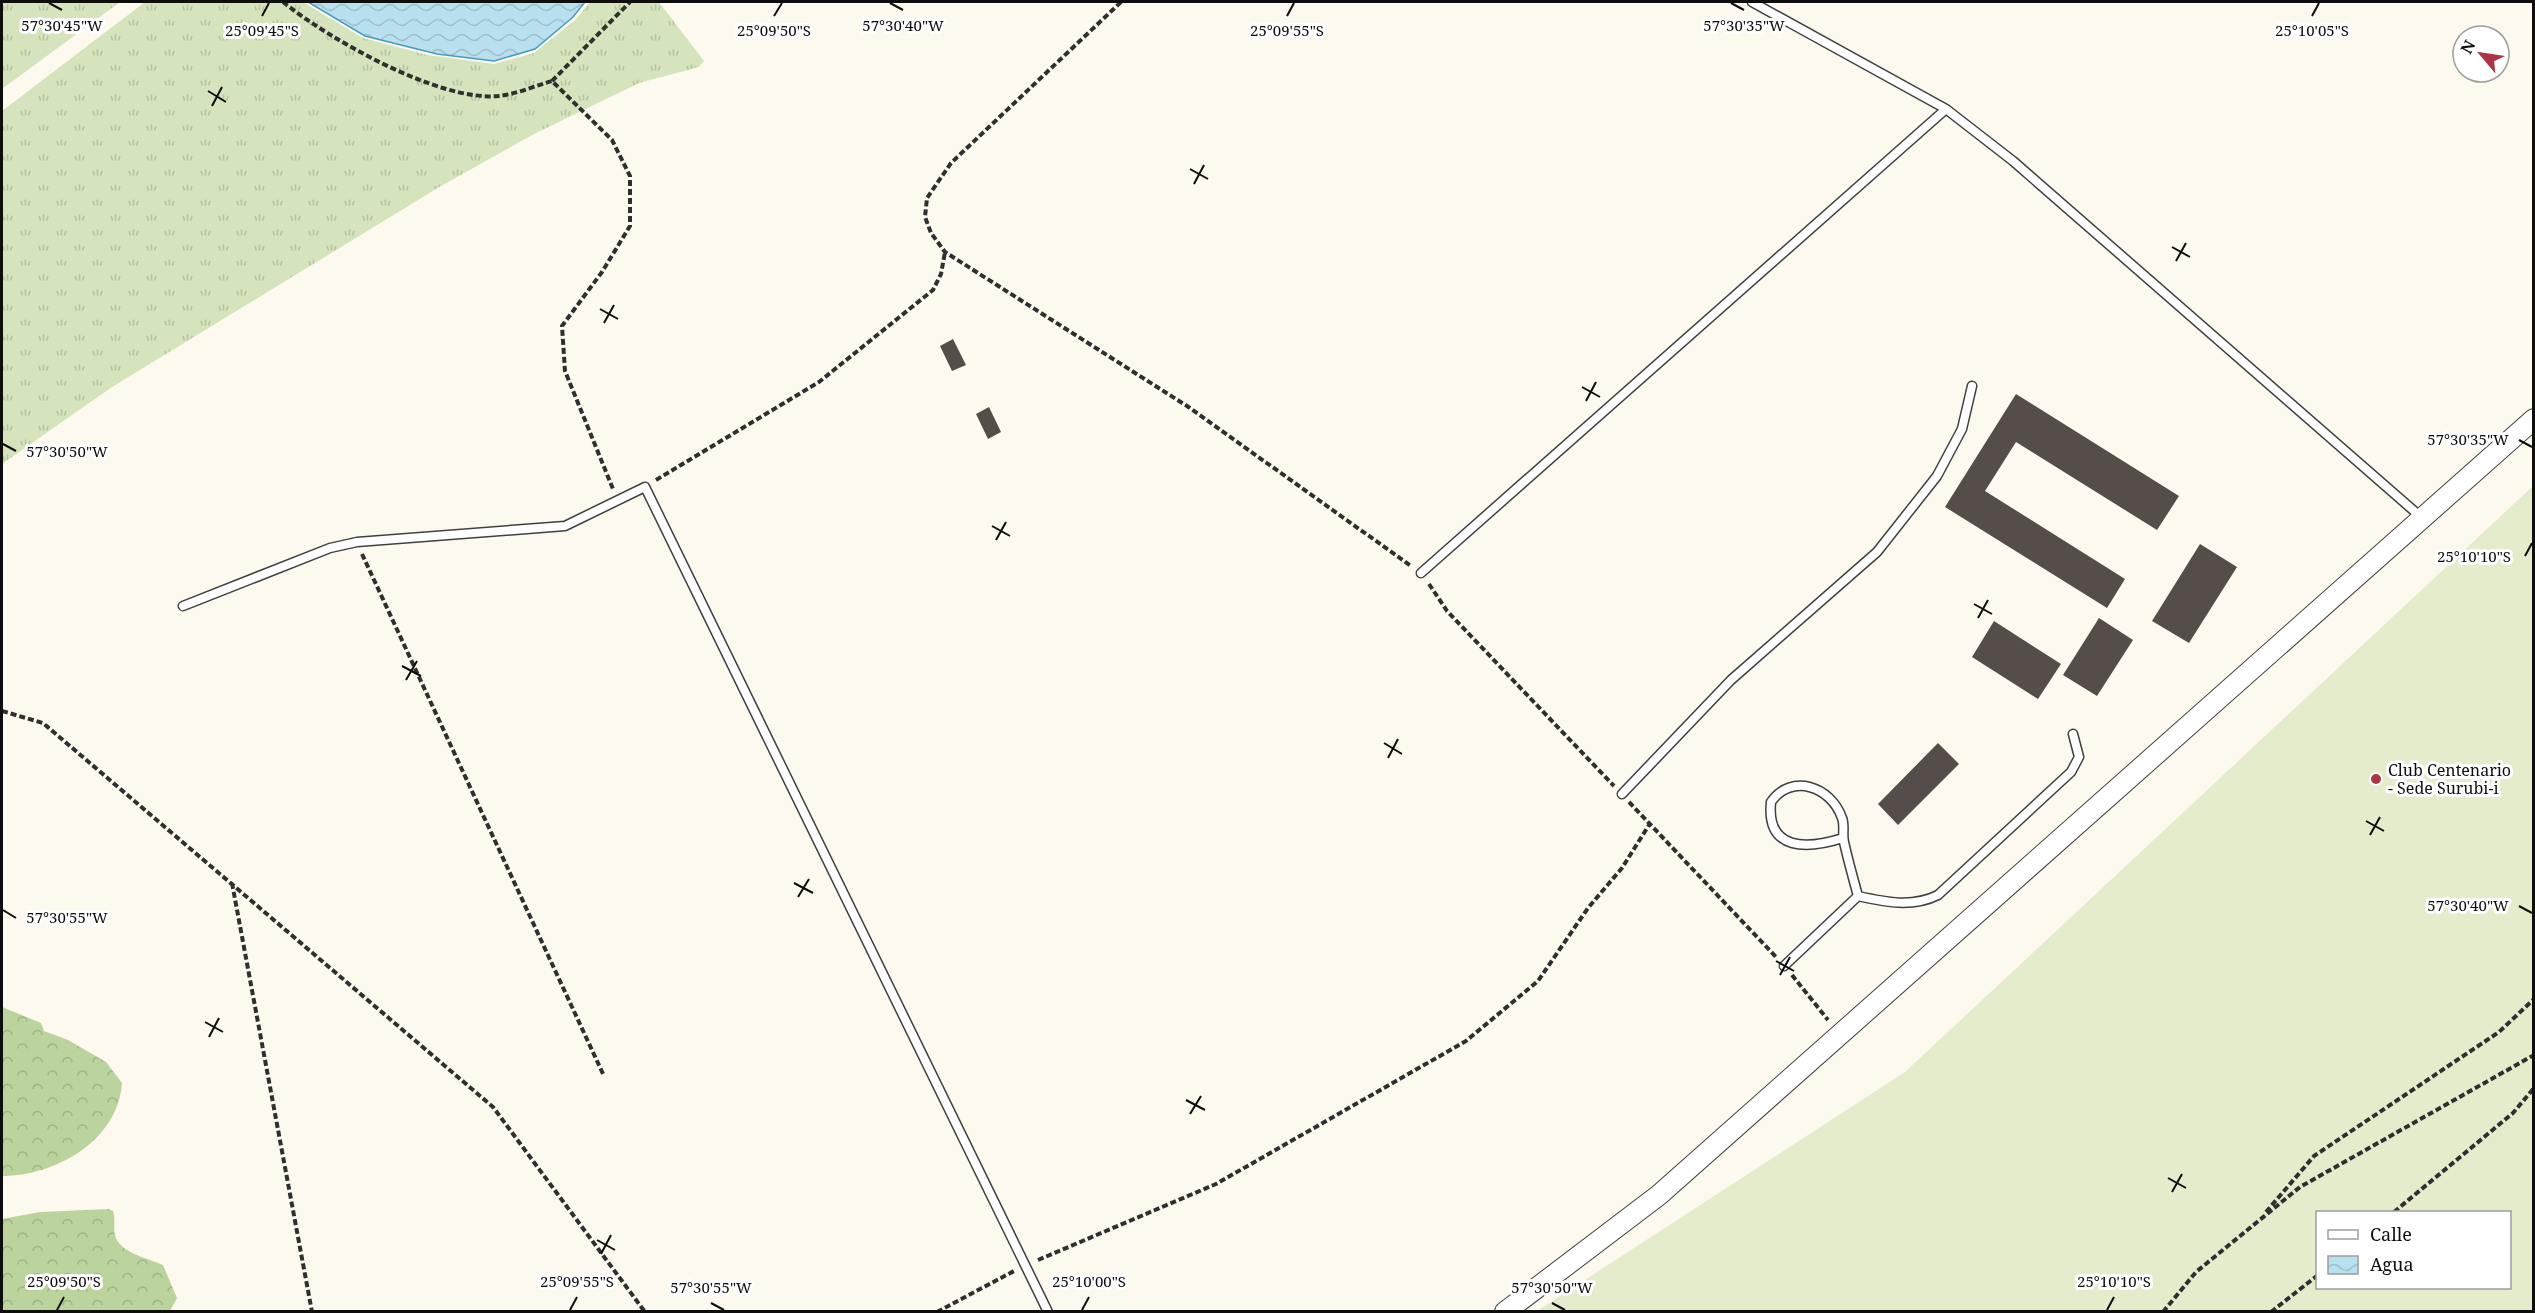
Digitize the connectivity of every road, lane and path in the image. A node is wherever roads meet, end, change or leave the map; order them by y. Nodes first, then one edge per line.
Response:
1 (284, 2) edge
2 (630, 2) edge
3 (1121, 2) edge
4 (1752, 2) edge
5 (552, 81) junction
6 (1946, 109) junction
7 (945, 252) junction
8 (1972, 387) dead end
9 (2534, 419) edge
10 (645, 487) junction
11 (617, 499) junction
12 (2421, 518) junction
13 (357, 542) junction
14 (1421, 573) junction
15 (183, 606) dead end
16 (2, 711) edge
17 (2073, 734) dead end
18 (1622, 794) junction
19 (1649, 825) junction
20 (1843, 838) junction
21 (232, 882) junction
22 (1858, 896) junction
23 (1784, 966) junction
24 (2534, 999) edge
25 (1840, 1035) junction
26 (2534, 1055) edge
27 (604, 1076) dead end
28 (2534, 1088) edge
29 (2395, 1211) edge
30 (2260, 1219) junction
31 (1026, 1265) junction
32 (2316, 1277) edge
33 (312, 1311) edge
34 (645, 1311) edge
35 (937, 1311) edge
36 (1048, 1311) edge
37 (1505, 1311) edge
38 (2163, 1311) edge
39 (2271, 1311) edge

1 - 5 path
2 - 5 path
3 - 7 path
4 - 6 lane
5 - 11 path
6 - 12 lane
6 - 14 lane
7 - 10 path
7 - 14 path
8 - 18 lane
9 - 12 street
10 - 11 lane
10 - 31 lane
11 - 13 lane
12 - 25 street
13 - 15 lane
13 - 27 path
14 - 18 path
16 - 21 path
17 - 22 lane
18 - 19 path
19 - 23 path
19 - 31 path
20 - 20 lane
20 - 22 lane
21 - 33 path
21 - 34 path
22 - 23 lane
23 - 25 path
24 - 30 path
25 - 37 street
26 - 30 path
28 - 29 path
30 - 38 path
31 - 35 path
31 - 36 lane
32 - 39 path

